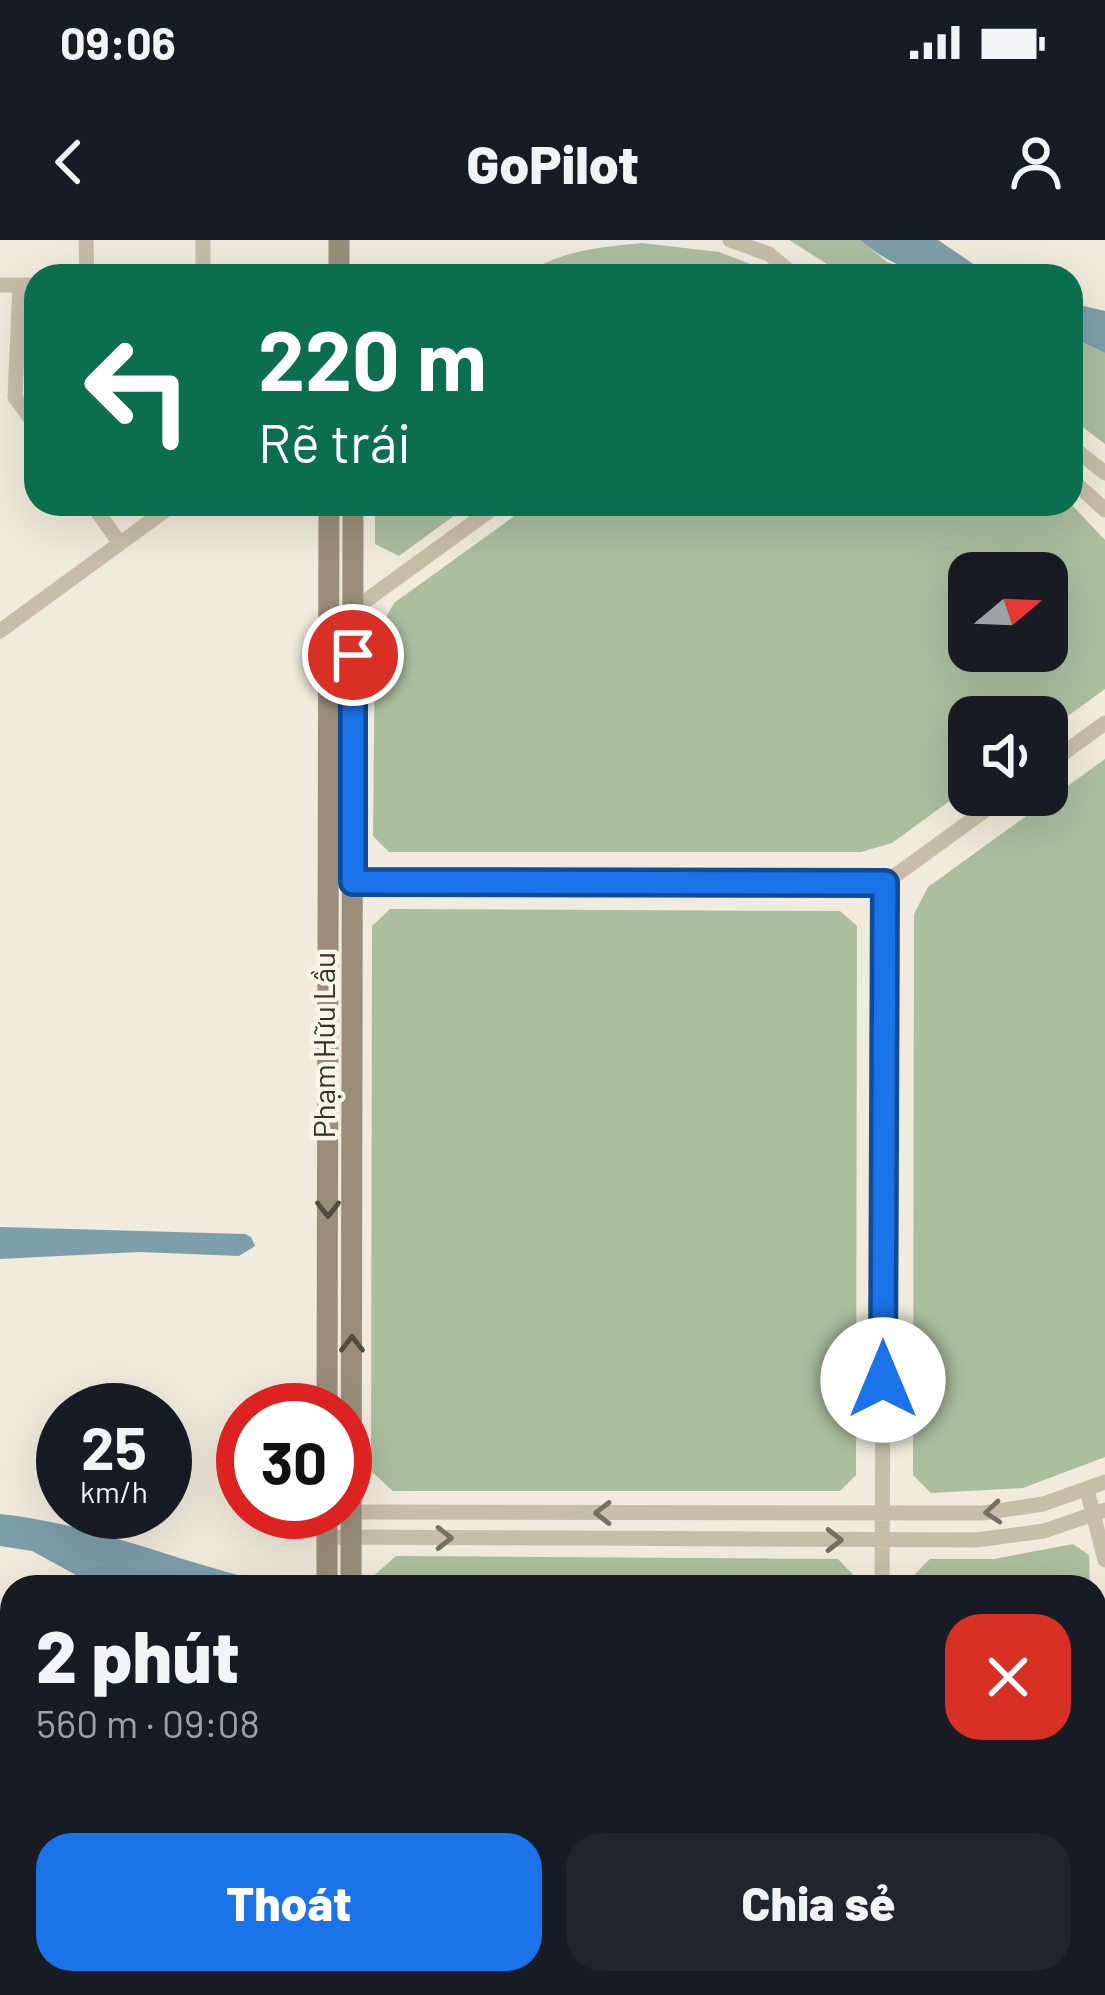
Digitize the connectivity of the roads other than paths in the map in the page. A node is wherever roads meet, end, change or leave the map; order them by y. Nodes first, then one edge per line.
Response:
1 (730, 240) edge
2 (781, 264) edge
3 (24, 307) edge
4 (8, 397) edge
5 (101, 516) edge
6 (157, 516) edge
7 (329, 516) edge
8 (353, 516) edge
9 (482, 516) edge
10 (119, 542) junction
11 (353, 610) junction
12 (0, 631) edge
13 (1105, 723) edge
14 (1068, 750) edge
15 (977, 816) edge
16 (328, 882) junction
17 (353, 882) junction
18 (885, 883) junction
19 (327, 1383) edge
20 (351, 1383) edge
21 (1105, 1482) edge
22 (1087, 1490) junction
23 (372, 1512) edge
24 (1100, 1512) edge
25 (882, 1514) junction
26 (372, 1538) edge
27 (327, 1539) edge
28 (351, 1539) edge
29 (882, 1540) junction
30 (1105, 1559) edge
31 (327, 1575) edge
32 (350, 1575) edge
33 (882, 1575) edge

1 - 2 street
3 - 4 street
5 - 10 street
6 - 10 street
7 - 16 main road, Phạm Hữu Lầu
8 - 11 main road, Phạm Hữu Lầu
9 - 11 street
10 - 12 street
11 - 17 main road, Phạm Hữu Lầu
13 - 14 street
15 - 18 street
16 - 17 street
16 -> 19 main road, Phạm Hữu Lầu
17 - 18 street
20 -> 17 main road, Phạm Hữu Lầu
18 - 25 street
21 - 22 street
22 - 24 street
22 -> 25 street
25 -> 23 street
24 - 29 street
24 - 30 street
25 - 29 street
26 -> 29 street
27 - 31 main road
28 - 32 main road, Phạm Hữu Lầu
29 - 33 street

